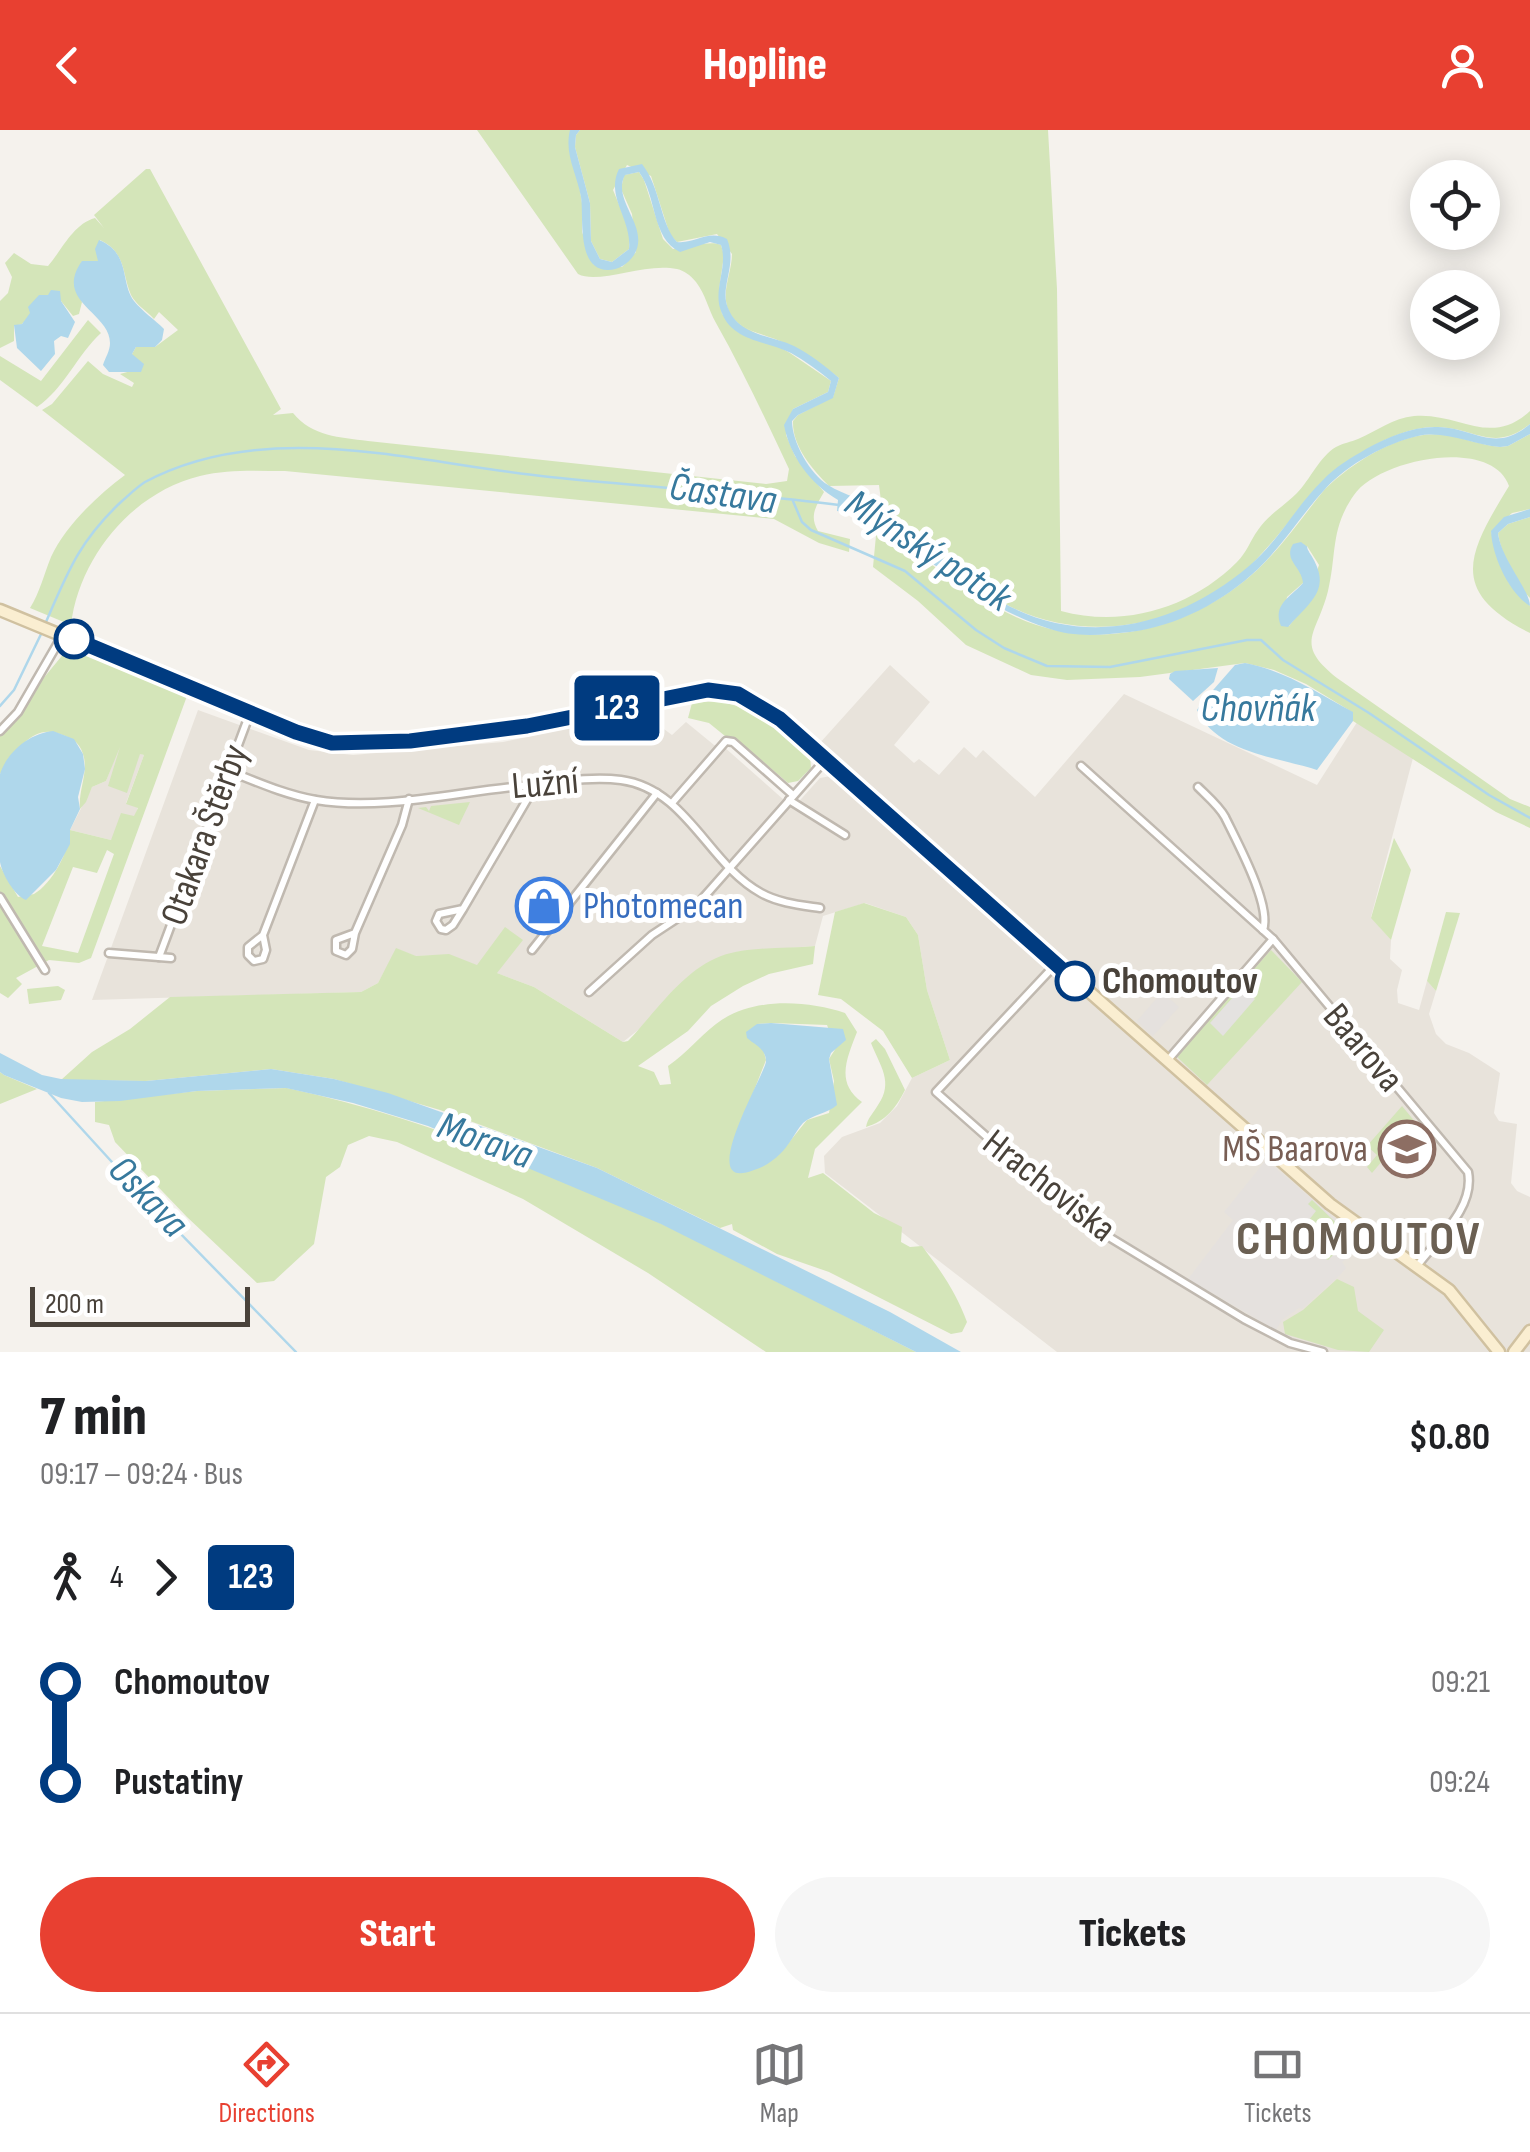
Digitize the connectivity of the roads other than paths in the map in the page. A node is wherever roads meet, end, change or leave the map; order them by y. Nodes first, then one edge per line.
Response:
1 (0, 610) edge
2 (60, 633) junction
3 (250, 713) junction
4 (0, 731) edge
5 (826, 759) junction
6 (1081, 766) dead end
7 (229, 771) junction
8 (536, 785) junction
9 (1198, 787) dead end
10 (657, 794) junction
11 (791, 797) junction
12 (409, 799) junction
13 (315, 800) junction
14 (672, 804) junction
15 (845, 835) dead end
16 (729, 866) junction
17 (0, 897) edge
18 (820, 908) dead end
19 (463, 909) dead end
20 (1263, 930) junction
21 (355, 932) dead end
22 (263, 934) dead end
23 (1273, 939) junction
24 (532, 950) dead end
25 (109, 953) dead end
26 (159, 957) junction
27 (171, 958) dead end
28 (1056, 964) junction
29 (45, 970) dead end
30 (589, 992) dead end
31 (1166, 1061) junction
32 (1416, 1266) junction
33 (1530, 1331) edge
34 (1323, 1352) edge
35 (1498, 1352) edge
36 (1514, 1352) edge

1 - 2 main road
2 - 3 main road
2 - 4 street
3 - 5 main road
3 - 7 street, Otakara Štěrby
5 - 11 street
5 - 28 main road
6 - 20 street, Baarova
7 - 13 street, Lužní
7 - 26 street, Otakara Štěrby
8 - 10 street, Lužní
8 - 12 street, Lužní
8 - 19 street
9 - 20 street
10 - 14 street, Lužní
10 - 24 street
11 - 14 street
11 - 15 street
11 - 16 street
12 - 13 street, Lužní
12 - 21 street
13 - 22 street
14 - 16 street, Lužní
16 - 18 street, Lužní
16 - 30 street
17 - 29 street
20 - 23 street, Baarova
23 - 31 street
23 - 32 street, Baarova
25 - 26 street
26 - 27 street
28 - 31 main road
28 - 34 street, Hrachoviska
31 - 32 main road
32 - 35 main road
33 - 36 main road

